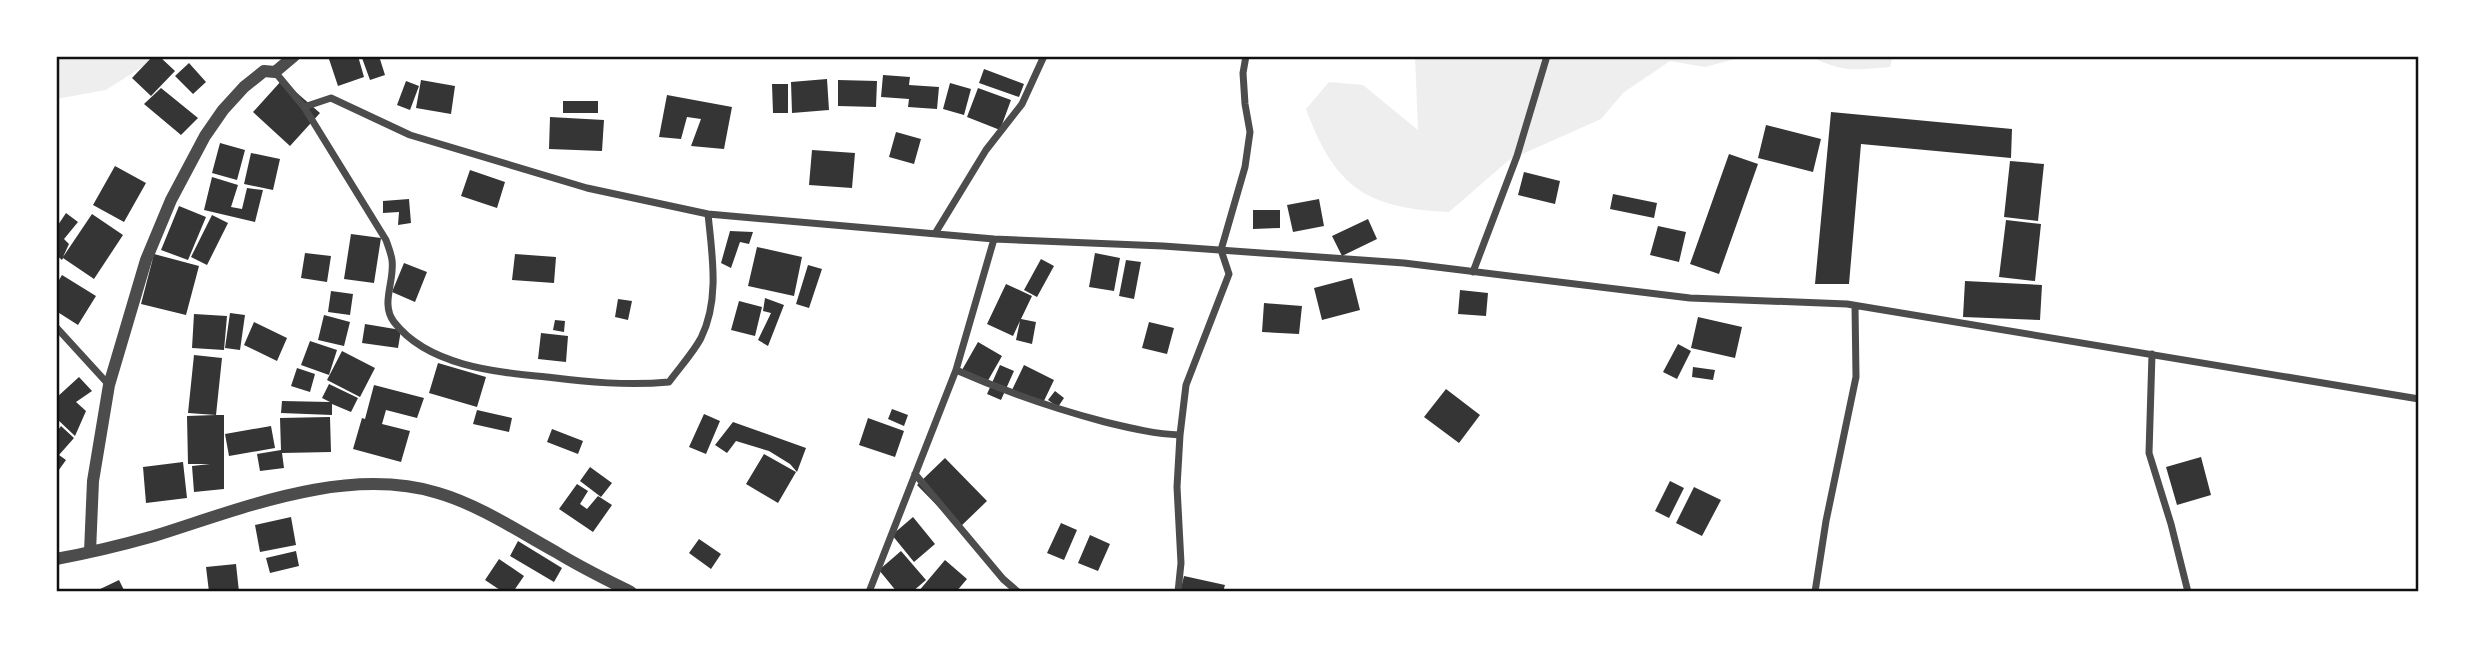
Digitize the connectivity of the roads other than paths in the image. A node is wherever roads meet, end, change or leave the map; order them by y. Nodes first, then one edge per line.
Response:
1 (294, 56) edge
2 (1044, 56) edge
3 (1246, 56) edge
4 (1547, 56) edge
5 (275, 72) junction
6 (304, 107) junction
7 (708, 214) junction
8 (936, 232) junction
9 (994, 239) junction
10 (1221, 250) junction
11 (1473, 272) junction
12 (1855, 306) junction
13 (56, 327) edge
14 (2152, 354) junction
15 (957, 370) junction
16 (109, 385) junction
17 (2419, 399) edge
18 (1180, 435) junction
19 (915, 474) junction
20 (90, 552) junction
21 (56, 559) edge
22 (631, 592) edge
23 (869, 592) edge
24 (1018, 592) edge
25 (1178, 592) edge
26 (1815, 592) edge
27 (2188, 592) edge

1 - 5 street
2 - 8 street
3 - 10 street
4 - 11 street
5 - 6 street
5 - 16 street
6 - 7 street
6 - 7 street
7 - 8 street
8 - 9 street
9 - 10 street
9 - 15 street
10 - 11 street
10 - 18 street
11 - 12 street
12 - 14 street
12 - 26 street
13 - 16 street
14 - 17 street
14 - 27 street
15 - 18 street
15 - 19 street
16 - 20 street
18 - 25 street
19 - 23 street
19 - 24 street
20 - 21 street
20 - 22 street

